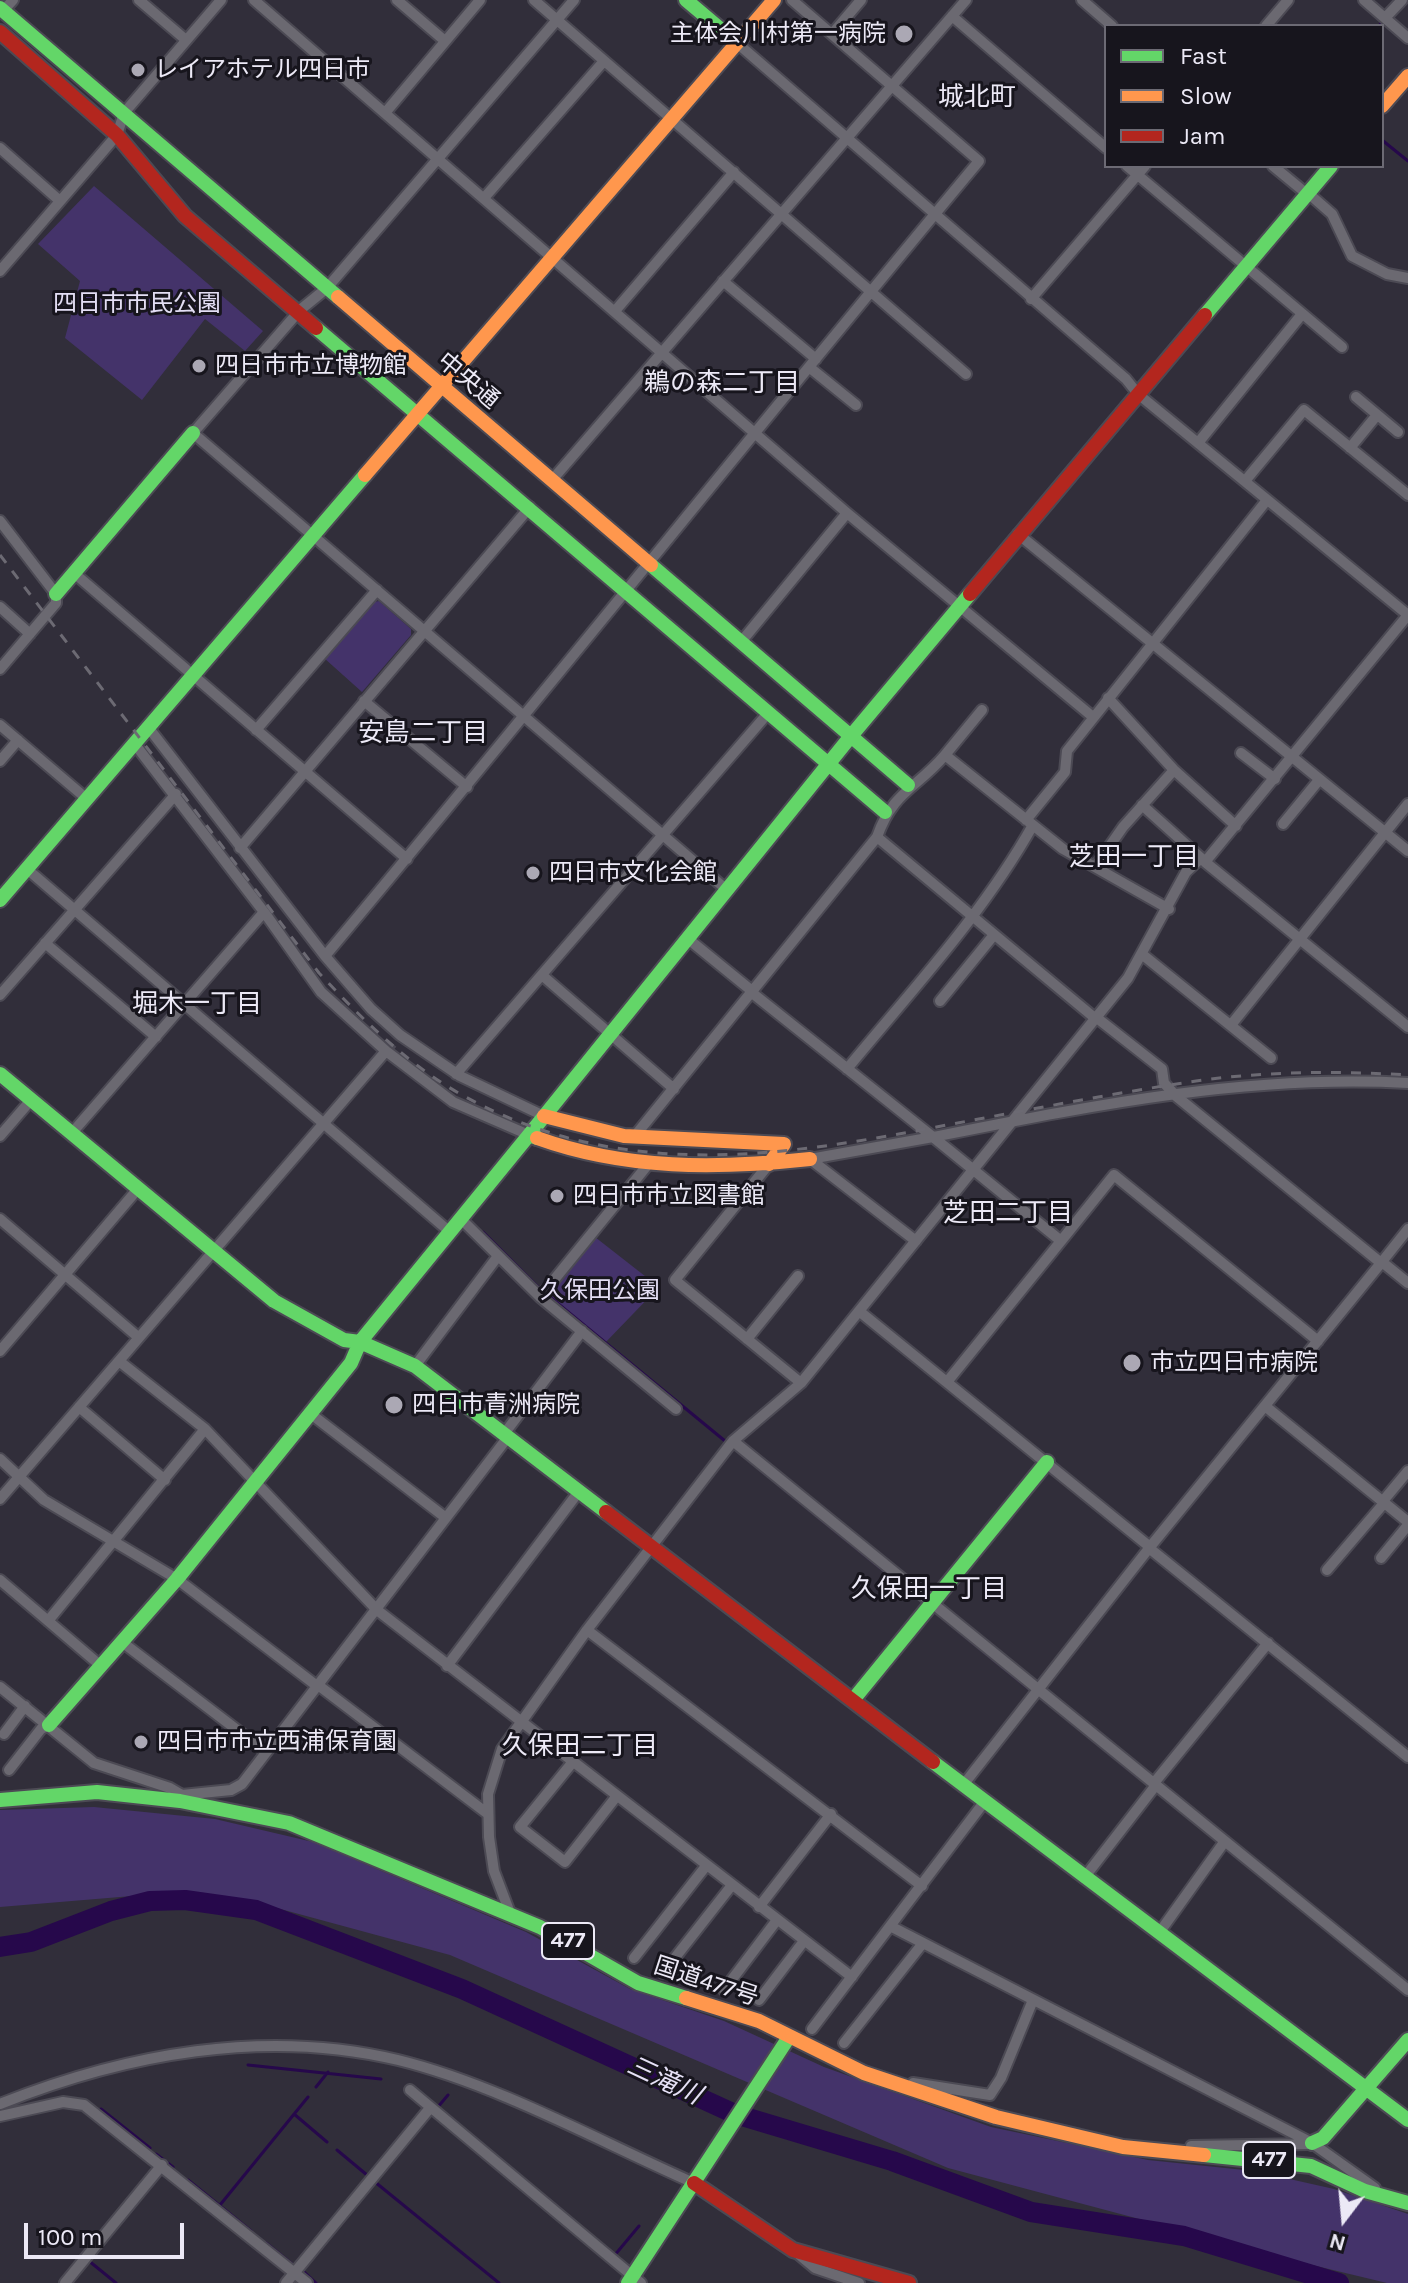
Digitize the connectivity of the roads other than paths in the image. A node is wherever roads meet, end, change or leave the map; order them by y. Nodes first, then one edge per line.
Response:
1 (139, 0) edge
2 (221, 0) edge
3 (254, 0) edge
4 (397, 0) edge
5 (480, 0) edge
6 (534, 0) edge
7 (574, 0) edge
8 (686, 0) edge
9 (774, 0) edge
10 (792, 0) edge
11 (861, 0) edge
12 (966, 0) edge
13 (1082, 0) edge
14 (1288, 0) edge
15 (1364, 0) edge
16 (1402, 0) edge
17 (4, 8) edge
18 (952, 16) junction
19 (1385, 18) junction
20 (557, 20) junction
21 (1110, 24) edge
22 (1268, 24) edge
23 (0, 32) edge
24 (832, 34) junction
25 (1408, 38) edge
26 (186, 40) junction
27 (445, 41) junction
28 (737, 43) junction
29 (604, 61) junction
30 (1408, 76) edge
31 (892, 85) junction
32 (1384, 104) edge
33 (124, 113) junction
34 (385, 113) junction
35 (671, 118) junction
36 (117, 135) junction
37 (846, 138) junction
38 (1104, 146) edge
39 (0, 148) edge
40 (438, 159) junction
41 (1275, 168) edge
42 (1329, 168) edge
43 (1141, 170) edge
44 (734, 172) junction
45 (1307, 194) junction
46 (484, 198) junction
47 (60, 201) junction
48 (781, 213) junction
49 (935, 214) junction
50 (550, 257) junction
51 (1, 267) edge
52 (1244, 267) junction
53 (1408, 278) edge
54 (723, 281) junction
55 (327, 288) junction
56 (873, 290) junction
57 (1031, 299) junction
58 (300, 310) junction
59 (615, 311) junction
60 (1302, 314) junction
61 (1342, 347) dead end
62 (662, 353) junction
63 (812, 363) junction
64 (966, 374) dead end
65 (440, 387) junction
66 (1138, 394) junction
67 (1356, 397) dead end
68 (856, 405) dead end
69 (418, 414) junction
70 (1377, 415) junction
71 (756, 432) junction
72 (1398, 432) dead end
73 (193, 433) junction
74 (1198, 443) junction
75 (1350, 448) junction
76 (552, 480) junction
77 (1245, 481) junction
78 (1408, 495) edge
79 (1267, 500) junction
80 (530, 507) junction
81 (847, 513) junction
82 (0, 521) edge
83 (1018, 534) junction
84 (313, 535) junction
85 (647, 562) junction
86 (74, 573) junction
87 (377, 590) junction
88 (625, 590) junction
89 (56, 594) junction
90 (958, 606) junction
91 (0, 607) edge
92 (1408, 615) edge
93 (423, 630) junction
94 (30, 634) junction
95 (741, 642) junction
96 (1152, 642) junction
97 (0, 669) edge
98 (193, 676) junction
99 (1108, 698) junction
100 (364, 701) junction
101 (982, 710) dead end
102 (769, 712) junction
103 (524, 716) junction
104 (1093, 717) junction
105 (0, 725) edge
106 (148, 727) junction
107 (256, 730) junction
108 (851, 736) junction
109 (18, 740) junction
110 (134, 743) junction
111 (1241, 753) dead end
112 (945, 755) junction
113 (1292, 758) junction
114 (0, 761) edge
115 (829, 765) junction
116 (1174, 770) junction
117 (305, 771) junction
118 (1275, 779) junction
119 (1319, 780) junction
120 (908, 785) junction
121 (467, 787) junction
122 (176, 794) junction
123 (87, 799) junction
124 (1408, 804) edge
125 (1142, 805) junction
126 (885, 812) junction
127 (1030, 823) junction
128 (1283, 824) dead end
129 (1236, 826) junction
130 (664, 833) junction
131 (1385, 833) junction
132 (877, 837) junction
133 (240, 848) junction
134 (1408, 851) edge
135 (407, 859) junction
136 (1203, 860) junction
137 (1095, 867) junction
138 (27, 869) junction
139 (727, 890) junction
140 (0, 900) edge
141 (1169, 909) junction
142 (75, 910) junction
143 (264, 912) junction
144 (970, 917) junction
145 (993, 936) junction
146 (687, 938) junction
147 (1297, 941) junction
148 (45, 943) junction
149 (1143, 955) junction
150 (325, 956) junction
151 (543, 976) junction
152 (751, 992) junction
153 (0, 995) edge
154 (940, 1001) dead end
155 (185, 1003) junction
156 (1097, 1018) junction
157 (1231, 1025) junction
158 (1408, 1027) edge
159 (610, 1034) junction
160 (156, 1037) junction
161 (386, 1051) junction
162 (1271, 1058) dead end
163 (847, 1069) junction
164 (0, 1074) edge
165 (456, 1074) junction
166 (1408, 1083) edge
167 (674, 1089) junction
168 (1173, 1093) junction
169 (31, 1100) junction
170 (544, 1116) junction
171 (322, 1122) junction
172 (1012, 1122) junction
173 (71, 1134) junction
174 (529, 1135) junction
175 (0, 1136) edge
176 (634, 1137) junction
177 (933, 1137) junction
178 (810, 1159) junction
179 (650, 1162) junction
180 (769, 1164) junction
181 (973, 1170) junction
182 (137, 1190) junction
183 (0, 1219) edge
184 (461, 1219) junction
185 (1408, 1229) edge
186 (450, 1232) junction
187 (916, 1241) junction
188 (1061, 1241) junction
189 (211, 1253) junction
190 (498, 1256) junction
191 (1382, 1262) junction
192 (65, 1274) junction
193 (798, 1276) dead end
194 (1408, 1283) edge
195 (542, 1294) junction
196 (859, 1311) junction
197 (582, 1331) junction
198 (138, 1337) junction
199 (747, 1339) junction
200 (1318, 1341) junction
201 (360, 1342) junction
202 (2, 1344) edge
203 (119, 1361) junction
204 (415, 1366) junction
205 (947, 1382) junction
206 (801, 1383) junction
207 (1265, 1406) junction
208 (79, 1407) junction
209 (676, 1409) dead end
210 (311, 1414) junction
211 (205, 1429) junction
212 (506, 1435) junction
213 (733, 1441) junction
214 (0, 1459) edge
215 (1047, 1462) junction
216 (1408, 1471) edge
217 (18, 1478) junction
218 (165, 1480) junction
219 (257, 1481) junction
220 (580, 1490) junction
221 (0, 1499) edge
222 (1384, 1502) junction
223 (446, 1518) junction
224 (1408, 1524) edge
225 (116, 1542) junction
226 (653, 1546) junction
227 (1149, 1548) junction
228 (1381, 1558) dead end
229 (1327, 1570) dead end
230 (177, 1579) junction
231 (0, 1580) edge
232 (930, 1602) junction
233 (377, 1610) junction
234 (48, 1621) junction
235 (587, 1630) junction
236 (122, 1642) junction
237 (1268, 1643) junction
238 (101, 1666) junction
239 (447, 1666) junction
240 (317, 1685) junction
241 (0, 1687) edge
242 (1037, 1688) junction
243 (853, 1700) junction
244 (25, 1706) junction
245 (520, 1724) junction
246 (49, 1725) junction
247 (4, 1734) dead end
248 (266, 1752) junction
249 (1408, 1757) edge
250 (572, 1763) junction
251 (9, 1770) dead end
252 (964, 1784) junction
253 (1155, 1784) junction
254 (616, 1797) junction
255 (181, 1798) junction
256 (0, 1800) edge
257 (985, 1801) junction
258 (488, 1814) junction
259 (831, 1814) junction
260 (1225, 1841) junction
261 (706, 1866) junction
262 (1084, 1878) junction
263 (732, 1885) junction
264 (922, 1886) junction
265 (759, 1907) junction
266 (510, 1915) junction
267 (777, 1920) junction
268 (892, 1927) junction
269 (1159, 1933) junction
270 (804, 1941) junction
271 (923, 1943) junction
272 (634, 1958) dead end
273 (663, 1973) dead end
274 (852, 1977) junction
275 (724, 1990) dead end
276 (1408, 1990) edge
277 (759, 2000) dead end
278 (1033, 2000) junction
279 (812, 2029) dead end
280 (786, 2041) junction
281 (844, 2043) dead end
282 (1407, 2044) edge
283 (903, 2086) junction
284 (1367, 2089) junction
285 (410, 2090) dead end
286 (0, 2104) edge
287 (430, 2108) junction
288 (0, 2116) edge
289 (1408, 2120) edge
290 (1312, 2143) junction
291 (1123, 2147) junction
292 (162, 2165) junction
293 (694, 2183) junction
294 (1385, 2196) junction
295 (1408, 2203) edge
296 (793, 2250) junction
297 (294, 2272) junction
298 (634, 2280) edge
299 (65, 2283) edge
300 (286, 2283) edge
301 (307, 2283) edge
302 (859, 2283) edge
303 (909, 2283) edge

1 - 26 street
2 - 26 street
3 - 34 street
4 - 27 street
5 - 27 street
6 - 20 street
7 - 20 street
8 - 28 main road
9 - 28 main road
10 - 24 street
11 - 24 street
12 - 18 street
13 - 21 street
14 - 22 street
15 - 19 street
16 - 19 street
17 - 33 main road, 中央通
18 - 31 street
18 - 38 street
19 - 25 street
20 - 29 street
20 - 40 street
23 - 36 main road
24 - 31 street
26 - 33 street
27 - 34 street
28 - 35 main road
28 - 37 street
29 - 35 street
29 - 46 street
30 - 32 main road
31 - 37 street
31 - 49 street
33 - 36 street
33 - 55 main road, 中央通
34 - 40 street
35 - 44 street
35 - 50 main road
36 - 47 street
36 - 58 main road
37 - 48 street
37 - 49 street
39 - 47 street
40 - 46 street
40 - 55 street
41 - 45 street
42 - 45 main road
43 - 52 street
43 - 57 street
44 - 48 street
44 - 59 street
45 - 52 main road
45 - 53 street
46 - 50 street
47 - 51 street
48 - 54 street
48 - 56 street
49 - 56 street
49 - 57 street
50 - 59 street
50 - 65 main road
52 - 60 street
52 - 66 main road
54 - 62 street
54 - 63 street
55 - 58 street
55 - 65 main road, 中央通
56 - 63 street
56 - 64 street
57 - 66 street
58 - 69 main road
58 - 73 street
59 - 62 street
60 - 61 street
60 - 74 street
62 - 71 street
62 - 76 street
63 - 68 street
63 - 71 street
65 - 69 main road
65 - 76 main road, 中央通
66 - 74 street
66 - 83 main road
67 - 70 street
69 - 80 main road
69 - 84 main road
70 - 72 street
70 - 75 street
71 - 81 street
71 - 85 street
73 - 84 street
73 - 86 main road
74 - 77 street
75 - 77 street
75 - 78 street
76 - 85 main road, 中央通
77 - 79 street
79 - 92 street
79 - 96 street
80 - 88 main road
80 - 93 street
81 - 90 street
81 - 95 street
82 - 89 street
83 - 90 main road
83 - 96 street
84 - 87 street
84 - 98 main road
85 - 88 street
85 - 95 main road, 中央通
86 - 89 main road
86 - 98 street
87 - 93 street
87 - 107 street
88 - 102 main road
88 - 103 street
89 - 94 street
90 - 104 street
90 - 108 main road
91 - 94 street
92 - 113 street
93 - 100 street
93 - 103 street
94 - 97 street
95 - 108 main road, 中央通
96 - 99 street
96 - 113 street
98 - 106 main road
98 - 107 street
99 - 104 street
99 - 116 street
100 - 117 street
100 - 121 street
101 - 112 street
102 - 115 main road
102 - 130 street
103 - 121 street
103 - 130 street
104 - 127 street
105 - 109 street
106 - 110 main road
106 - 133 street
107 - 117 street
108 - 115 main road
108 - 120 main road, 中央通
109 - 114 street
109 - 123 street
110 - 122 street
110 - 123 main road
111 - 118 street
112 - 120 street
112 - 127 street
113 - 118 street
113 - 119 street
115 - 126 main road
115 - 139 main road
116 - 125 street
116 - 129 street
117 - 133 street
117 - 135 street
118 - 129 street
119 - 128 street
119 - 131 street
120 - 126 street
121 - 135 street
122 - 142 street
122 - 143 street
123 - 138 main road
124 - 131 street
125 - 136 street
125 - 137 street
126 - 132 street
127 - 137 street
127 - 144 street
129 - 136 street
130 - 139 street
130 - 151 street
131 - 134 street
131 - 147 street
132 - 144 street
132 - 152 street
133 - 150 street
135 - 150 street
136 - 141 street
136 - 147 street
137 - 141 street
138 - 140 main road
138 - 142 street
139 - 146 main road
141 - 149 street
142 - 148 street
142 - 155 street
143 - 155 street
143 - 161 street
144 - 145 street
144 - 163 street
145 - 154 street
145 - 156 street
146 - 152 street
146 - 159 main road
147 - 157 street
147 - 158 street
148 - 153 street
148 - 160 street
149 - 156 street
149 - 157 street
150 - 165 street
151 - 159 street
151 - 165 street
152 - 163 street
152 - 167 street
155 - 160 street
155 - 171 street
156 - 168 street
156 - 172 street
157 - 162 street
159 - 167 street
159 - 170 main road
160 - 173 street
161 - 171 street
161 - 174 street
163 - 177 street
164 - 169 main road
165 - 170 street
166 - 168 street
167 - 176 street
168 - 172 street
168 - 191 street
169 - 173 main road
169 - 175 street
170 - 174 main road
170 - 176 main road
171 - 186 street
171 - 189 street
172 - 177 street
172 - 181 street
173 - 182 main road
174 - 179 main road
174 - 184 main road
176 - 180 main road
177 - 178 street
177 - 181 street
178 - 180 main road
178 - 187 street
179 - 180 main road
179 - 195 street
180 - 199 street
181 - 187 street
181 - 188 street
182 - 189 main road
182 - 192 street
183 - 192 street
184 - 186 main road
184 - 190 street
185 - 191 street
186 - 201 main road
187 - 196 street
188 - 200 street
188 - 205 street
189 - 198 street
189 - 201 main road
190 - 195 street
190 - 204 street
191 - 194 street
191 - 200 street
192 - 198 street
192 - 202 street
193 - 199 street
195 - 197 street
196 - 205 street
196 - 206 street
197 - 209 street
197 - 212 street
198 - 203 street
199 - 206 street
200 - 207 street
201 - 204 main road
201 - 210 main road
203 - 208 street
203 - 211 street
204 - 212 main road
205 - 215 street
206 - 213 street
207 - 222 street
207 - 227 street
208 - 217 street
208 - 218 street
210 - 219 main road
210 - 223 street
211 - 218 street
211 - 219 street
212 - 220 main road
212 - 223 street
213 - 226 street
213 - 232 street
214 - 217 street
215 - 227 street
215 - 232 main road
216 - 222 street
217 - 221 street
217 - 225 street
218 - 225 street
219 - 230 main road
219 - 233 street
220 - 226 main road
220 - 239 street
222 - 224 street
222 - 229 street
223 - 233 street
224 - 228 street
225 - 230 street
225 - 234 street
226 - 235 street
226 - 243 main road
227 - 237 street
227 - 242 street
230 - 236 main road
230 - 240 street
231 - 234 street
232 - 242 street
232 - 243 main road
233 - 239 street
233 - 240 street
234 - 238 street
235 - 245 street
235 - 259 street
236 - 238 main road
236 - 248 street
237 - 249 street
237 - 253 street
238 - 246 main road
239 - 245 street
240 - 248 street
240 - 258 street
241 - 244 street
242 - 252 street
242 - 253 street
243 - 252 main road
244 - 246 street
244 - 247 street
245 - 250 street
245 - 258 street
246 - 251 street
246 - 255 street
248 - 255 street
250 - 254 street
250 - 254 street
252 - 257 main road
253 - 260 street
253 - 262 street
254 - 261 street
255 - 256 main road, 国道477号 / 477
255 - 266 main road, 国道477号 / 477
257 - 262 main road
257 - 264 street
258 - 266 street
259 - 264 street
259 - 265 street
260 - 269 street
260 - 276 street
261 - 263 street
261 - 272 street
262 - 269 main road
263 - 265 street
263 - 273 street
264 - 268 street
265 - 267 street
266 - 280 main road, 国道477号 / 477
267 - 270 street
267 - 275 street
268 - 271 street
268 - 274 street
269 - 284 main road
270 - 274 street
270 - 277 street
271 - 278 street
271 - 281 street
274 - 279 street
278 - 283 street
278 - 290 street
280 - 283 main road, 国道477号 / 477
280 - 293 main road
282 - 284 main road
283 - 291 main road, 国道477号 / 477
284 - 289 main road
284 - 290 main road
285 - 287 street
286 - 293 street
287 - 297 street
287 - 298 street
288 - 292 street
290 - 291 street
290 - 294 street
291 - 294 main road, 国道477号 / 477
292 - 297 street
292 - 299 street
293 - 296 main road
293 - 298 main road
294 - 295 main road, 国道477号 / 477
296 - 302 street
296 - 303 main road
297 - 300 street
297 - 301 street

